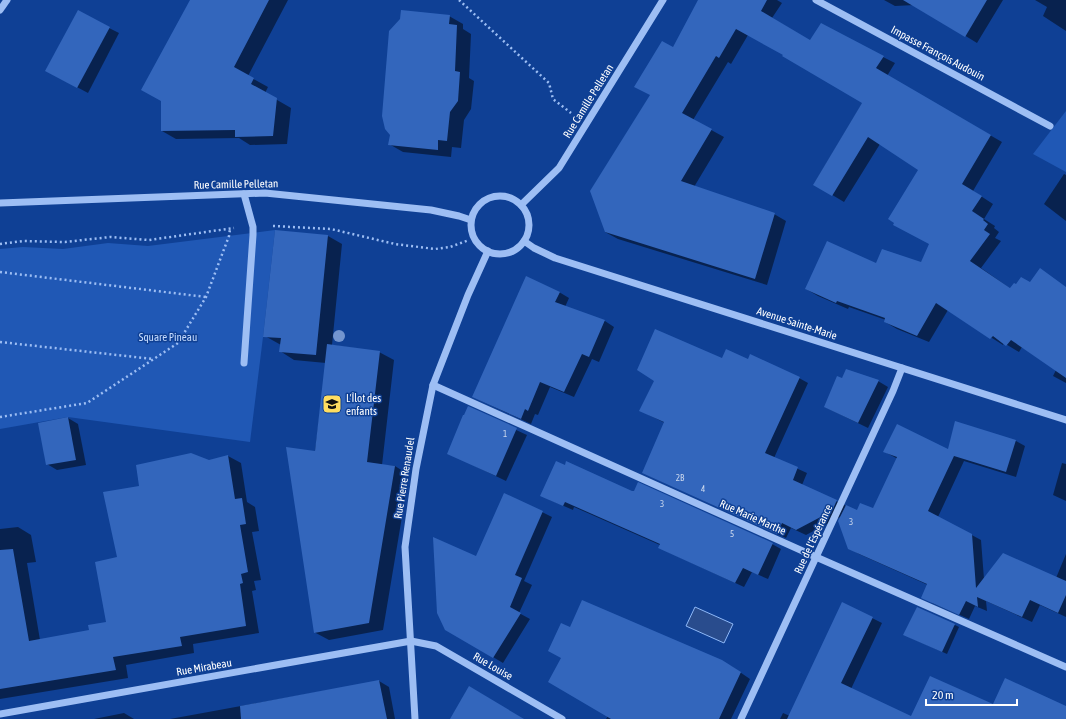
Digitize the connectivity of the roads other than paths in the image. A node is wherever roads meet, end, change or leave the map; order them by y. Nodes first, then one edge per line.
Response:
1 (6, 0) edge
2 (663, 0) edge
3 (816, 0) edge
4 (0, 10) edge
5 (1050, 126) dead end
6 (244, 194) junction
7 (0, 203) edge
8 (521, 205) junction
9 (471, 220) junction
10 (524, 241) junction
11 (488, 251) junction
12 (244, 363) dead end
13 (902, 368) junction
14 (433, 385) junction
15 (1066, 420) edge
16 (816, 557) junction
17 (411, 641) junction
18 (1066, 667) edge
19 (0, 714) edge
20 (415, 719) edge
21 (562, 719) edge
22 (741, 719) edge

1 - 4 street
2 - 8 street, Rue Camille Pelletan
3 - 5 street, Impasse François Audouin
6 - 7 street, Rue Camille Pelletan
6 - 9 street, Rue Camille Pelletan
6 - 12 street
8 - 9 street
8 - 10 street
9 - 11 street
10 - 11 street
10 - 13 street, Avenue Sainte-Marie
11 - 14 street, Rue Pierre Renaudel
13 - 15 street, Avenue Sainte-Marie
13 - 16 street, Rue de l'Espérance
14 - 16 street, Rue Marie Marthe
14 - 17 street, Rue Pierre Renaudel
16 - 18 street, Rue Marie Marthe
16 - 22 street, Rue de l'Espérance
17 - 19 street, Rue Mirabeau
17 - 20 street, Rue Pierre Renaudel
17 - 21 street, Rue Louise

